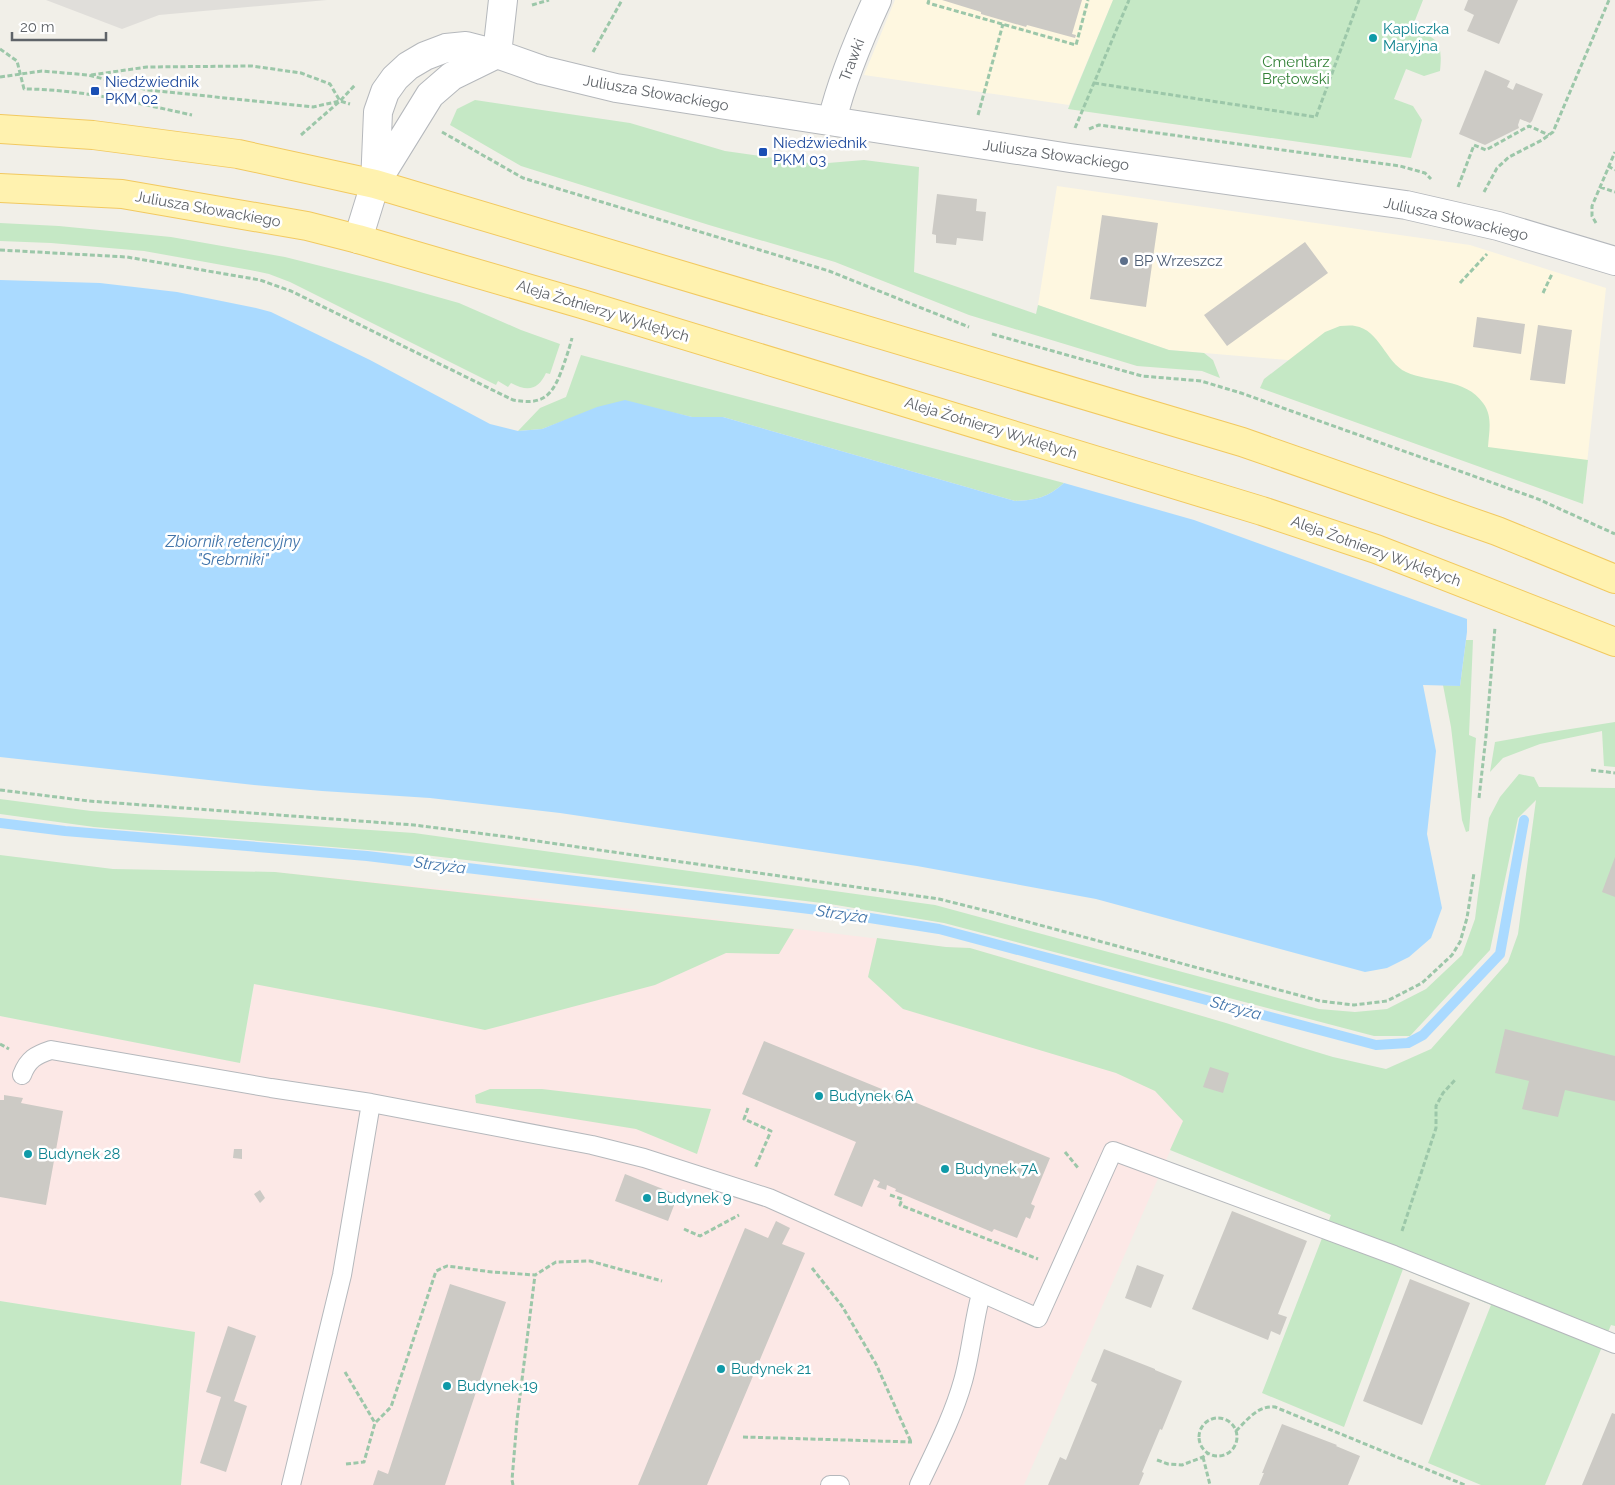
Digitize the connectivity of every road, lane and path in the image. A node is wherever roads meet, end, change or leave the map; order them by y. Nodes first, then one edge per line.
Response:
1 (503, 0) edge
2 (622, 0) edge
3 (877, 0) edge
4 (929, 0) edge
5 (1088, 0) edge
6 (1129, 0) edge
7 (1359, 0) edge
8 (1609, 0) edge
9 (1004, 24) junction
10 (0, 49) edge
11 (497, 54) junction
12 (590, 57) dead end
13 (20, 73) junction
14 (88, 75) junction
15 (0, 76) edge
16 (1094, 83) junction
17 (340, 101) junction
18 (194, 116) dead end
19 (977, 119) dead end
20 (832, 121) junction
21 (0, 129) edge
22 (439, 130) dead end
23 (1075, 130) dead end
24 (1086, 131) dead end
25 (293, 134) dead end
26 (1549, 135) junction
27 (1615, 152) edge
28 (1608, 166) junction
29 (1615, 170) edge
30 (1425, 172) dead end
31 (375, 184) junction
32 (1600, 187) junction
33 (0, 188) edge
34 (1457, 190) dead end
35 (1615, 192) edge
36 (1482, 194) dead end
37 (1597, 224) dead end
38 (358, 239) junction
39 (0, 250) edge
40 (1487, 254) dead end
41 (1615, 260) edge
42 (1553, 271) dead end
43 (1460, 283) dead end
44 (1543, 292) dead end
45 (978, 330) dead end
46 (987, 332) dead end
47 (572, 338) dead end
48 (1615, 534) edge
49 (1615, 579) edge
50 (1495, 629) dead end
51 (1615, 642) edge
52 (1591, 770) dead end
53 (1615, 773) edge
54 (0, 790) edge
55 (1479, 798) dead end
56 (1474, 873) dead end
57 (22, 1075) dead end
58 (1455, 1080) dead end
59 (371, 1103) junction
60 (748, 1108) dead end
61 (752, 1174) dead end
62 (890, 1195) dead end
63 (769, 1198) junction
64 (684, 1230) dead end
65 (1394, 1255) junction
66 (1046, 1262) dead end
67 (812, 1268) dead end
68 (535, 1275) junction
69 (662, 1281) dead end
70 (982, 1294) junction
71 (326, 1340) junction
72 (1615, 1344) edge
73 (375, 1423) junction
74 (1236, 1431) junction
75 (743, 1437) dead end
76 (1208, 1453) junction
77 (1203, 1458) junction
78 (1157, 1460) dead end
79 (346, 1464) dead end
80 (291, 1485) edge
81 (514, 1485) edge
82 (830, 1485) edge
83 (840, 1485) edge
84 (919, 1485) edge
85 (1210, 1485) edge
86 (1465, 1485) edge

1 - 11 street
2 - 12 path
3 - 20 street, Trawki
4 - 9 path
5 - 9 path
6 - 16 path
7 - 16 path
8 - 26 path
9 - 19 path
10 - 13 path
11 - 20 street, Juliusza Słowackiego
11 - 31 street, Juliusza Słowackiego
11 - 31 street, Juliusza Słowackiego
13 - 14 path
13 - 15 path
13 - 18 path
14 - 17 path
14 - 17 path
16 - 23 path
17 - 25 path
20 - 41 street, Juliusza Słowackiego
21 - 31 main road
22 - 45 path
24 - 30 path
26 - 34 path
26 - 36 path
27 - 28 path
28 - 29 path
28 - 32 path
31 - 38 street, Juliusza Słowackiego
31 - 49 main road
32 - 35 path
32 - 37 path
33 - 38 main road, Juliusza Słowackiego
38 - 51 main road, Aleja Żołnierzy Wyklętych
39 - 47 path
40 - 43 path
42 - 44 path
46 - 48 path
50 - 55 path
52 - 53 path
54 - 56 path
57 - 59 lane
58 - 65 path
59 - 63 lane
59 - 71 lane
60 - 61 path
62 - 66 path
63 - 64 path
63 - 70 lane
65 - 70 lane
65 - 72 lane
67 - 75 path
68 - 69 path
68 - 73 path
68 - 81 path
70 - 84 lane
71 - 73 path
71 - 80 lane
73 - 79 path
74 - 76 path
74 - 76 path
74 - 86 path
76 - 77 path
77 - 78 path
77 - 85 path
82 - 83 lane

